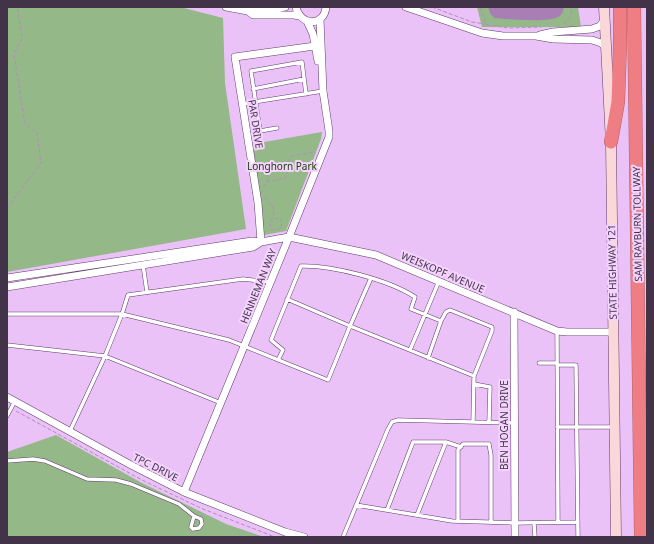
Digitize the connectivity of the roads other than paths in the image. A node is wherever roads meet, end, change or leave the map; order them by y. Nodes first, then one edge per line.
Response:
1 (226, 7) edge
2 (285, 7) edge
3 (296, 7) edge
4 (409, 7) edge
5 (604, 7) edge
6 (620, 7) edge
7 (634, 7) edge
8 (328, 8) edge
9 (248, 11) junction
10 (299, 16) junction
11 (320, 19) junction
12 (605, 19) junction
13 (307, 21) junction
14 (536, 36) junction
15 (315, 46) junction
16 (606, 48) junction
17 (304, 79) junction
18 (322, 82) junction
19 (253, 89) junction
20 (323, 91) junction
21 (306, 94) junction
22 (255, 102) junction
23 (242, 104) junction
24 (277, 128) dead end
25 (611, 142) junction
26 (289, 237) junction
27 (261, 242) junction
28 (143, 265) junction
29 (7, 278) edge
30 (371, 278) junction
31 (438, 281) junction
32 (271, 282) junction
33 (7, 287) edge
34 (146, 292) junction
35 (287, 299) junction
36 (514, 312) junction
37 (7, 314) edge
38 (122, 314) junction
39 (425, 315) junction
40 (441, 321) junction
41 (350, 326) junction
42 (557, 331) junction
43 (614, 332) junction
44 (7, 345) edge
45 (244, 346) junction
46 (410, 350) junction
47 (105, 356) junction
48 (428, 358) junction
49 (278, 360) junction
50 (539, 363) dead end
51 (557, 364) junction
52 (474, 376) junction
53 (474, 384) junction
54 (7, 397) edge
55 (15, 401) junction
56 (221, 402) junction
57 (7, 416) edge
58 (473, 422) junction
59 (489, 422) junction
60 (514, 423) junction
61 (558, 427) junction
62 (577, 427) junction
63 (614, 427) junction
64 (70, 431) junction
65 (446, 442) junction
66 (461, 447) junction
67 (7, 461) edge
68 (184, 492) junction
69 (356, 505) junction
70 (387, 510) junction
71 (417, 515) junction
72 (194, 516) dead end
73 (458, 521) junction
74 (491, 522) junction
75 (578, 522) junction
76 (515, 523) junction
77 (534, 523) junction
78 (558, 523) junction
79 (304, 537) edge
80 (343, 537) edge
81 (515, 537) edge
82 (535, 537) edge
83 (578, 537) edge
84 (616, 537) edge
85 (641, 537) edge

1 - 9 street
2 - 9 street
3 - 10 street
4 - 14 street
5 - 12 main road, STATE HIGHWAY 121
6 - 25 highway
7 - 85 highway, SAM RAYBURN TOLLWAY
8 - 11 street
9 - 10 street
10 - 13 street
11 - 13 street
11 - 18 street, HENNEMAN WAY
12 - 14 street
12 - 16 main road, STATE HIGHWAY 121
13 - 15 street, HENNEMAN WAY
14 - 16 street
15 - 18 street, HENNEMAN WAY
15 - 23 street, PAR DRIVE
16 - 25 main road, STATE HIGHWAY 121
17 - 19 lane
17 - 19 lane
17 - 21 lane
18 - 20 street, HENNEMAN WAY
19 - 22 lane
20 - 21 lane
20 - 26 street, HENNEMAN WAY
21 - 22 lane
22 - 23 lane
22 - 24 lane
23 - 27 street, PAR DRIVE
25 - 43 main road, STATE HIGHWAY 121
26 - 27 street, WEISKOPF AVENUE
26 - 31 street, WEISKOPF AVENUE
26 - 32 street, HENNEMAN WAY
27 - 28 street
27 - 29 street
28 - 33 street
28 - 34 lane
30 - 35 lane
30 - 39 lane
30 - 41 lane
31 - 36 street, WEISKOPF AVENUE
31 - 39 lane
32 - 34 lane
32 - 45 street, HENNEMAN WAY
34 - 38 lane
35 - 41 lane
35 - 49 lane
36 - 42 street, WEISKOPF AVENUE
36 - 60 street, BEN HOGAN DRIVE
37 - 38 lane
38 - 45 lane
38 - 47 lane
39 - 40 lane
39 - 46 lane
40 - 48 lane
40 - 52 lane
41 - 46 lane
41 - 49 lane
42 - 43 street, WEISKOPF AVENUE
42 - 51 lane
43 - 63 main road, STATE HIGHWAY 121
44 - 47 lane
45 - 49 lane
45 - 56 street, HENNEMAN WAY
46 - 48 lane
47 - 56 lane
47 - 64 lane
48 - 52 lane
50 - 51 lane
51 - 61 lane
51 - 62 lane
52 - 53 lane
53 - 58 lane
53 - 59 lane
54 - 55 street, TPC DRIVE
55 - 57 lane
55 - 64 street, TPC DRIVE
56 - 68 street, HENNEMAN WAY
58 - 59 lane
58 - 69 lane
59 - 60 lane
60 - 76 street, BEN HOGAN DRIVE
61 - 62 lane
61 - 78 lane
62 - 63 lane
62 - 75 lane
63 - 84 main road, STATE HIGHWAY 121
64 - 68 street, TPC DRIVE
65 - 66 lane
65 - 70 lane
65 - 71 lane
66 - 73 lane
66 - 74 lane
67 - 72 lane
68 - 79 street, TPC DRIVE
69 - 70 lane
69 - 80 lane
70 - 71 lane
71 - 73 lane
73 - 74 lane
74 - 76 lane
75 - 78 lane
75 - 83 lane
76 - 77 lane
76 - 81 street, BEN HOGAN DRIVE
77 - 78 lane
77 - 82 lane

